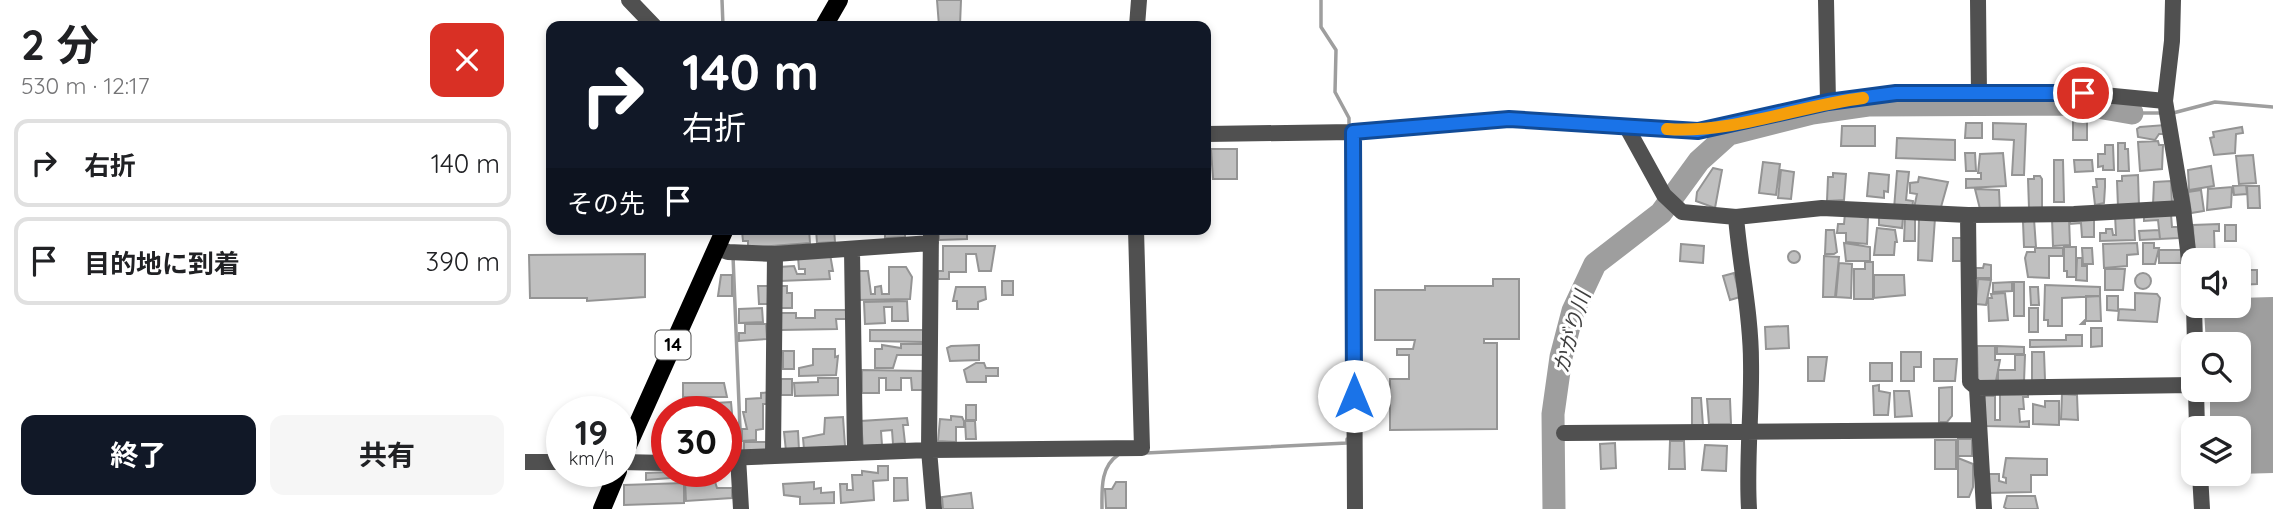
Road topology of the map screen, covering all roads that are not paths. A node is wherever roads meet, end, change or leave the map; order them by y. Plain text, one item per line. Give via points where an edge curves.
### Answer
1 (629, 0) edge
2 (839, 0) edge
3 (1139, 0) edge
4 (1826, 0) edge
5 (1978, 0) edge
6 (2173, 0) edge
7 (649, 21) edge
8 (827, 21) edge
9 (1137, 21) edge
10 (1979, 94) junction
11 (1828, 102) junction
12 (2165, 102) junction
13 (1626, 126) junction
14 (1353, 132) junction
15 (1211, 134) edge
16 (2183, 208) junction
17 (1968, 215) junction
18 (1736, 217) junction
19 (726, 235) edge
20 (1136, 235) edge
21 (931, 236) edge
22 (2188, 248) edge
23 (728, 250) junction
24 (852, 250) junction
25 (775, 254) junction
26 (2181, 385) edge
27 (1977, 388) junction
28 (637, 430) edge
29 (1979, 430) junction
30 (1564, 433) dead end
31 (1751, 434) junction
32 (929, 450) junction
33 (855, 452) junction
34 (773, 454) junction
35 (742, 457) edge
36 (525, 462) edge
37 (546, 462) edge
38 (2201, 486) edge
39 (611, 487) edge
40 (737, 487) edge
41 (602, 509) edge
42 (741, 509) edge
43 (934, 509) edge
44 (1355, 509) edge
45 (1749, 509) edge
46 (1984, 509) edge
47 (2202, 509) edge

1 - 7 street
2 - 8 main road
3 - 9 street
4 - 11 street
5 - 10 street
6 - 12 street
10 - 11 street via 1896,93
10 - 12 street via 2083,93
11 - 13 street via 1698,131
12 - 16 street
13 - 14 street via 1509,119
13 - 18 street via 1664,195 1679,209
14 - 15 street
14 - 44 street
16 - 17 street
16 - 22 street
17 - 18 street via 1822,208
17 - 27 street via 1970,382
18 - 31 street via 1749,324
19 - 23 main road, 14
20 - 32 street via 1142,447
21 - 24 street
21 - 32 street
23 - 25 street
23 - 28 main road, 14
24 - 25 street
24 - 33 street
25 - 34 street
26 - 27 street
27 - 29 street
29 - 31 street
29 - 46 street
30 - 31 street via 1741,430
31 - 45 street
32 - 33 street
32 - 43 street
33 - 34 street
34 - 35 street
36 - 37 street
38 - 47 street
39 - 41 main road
40 - 42 street

